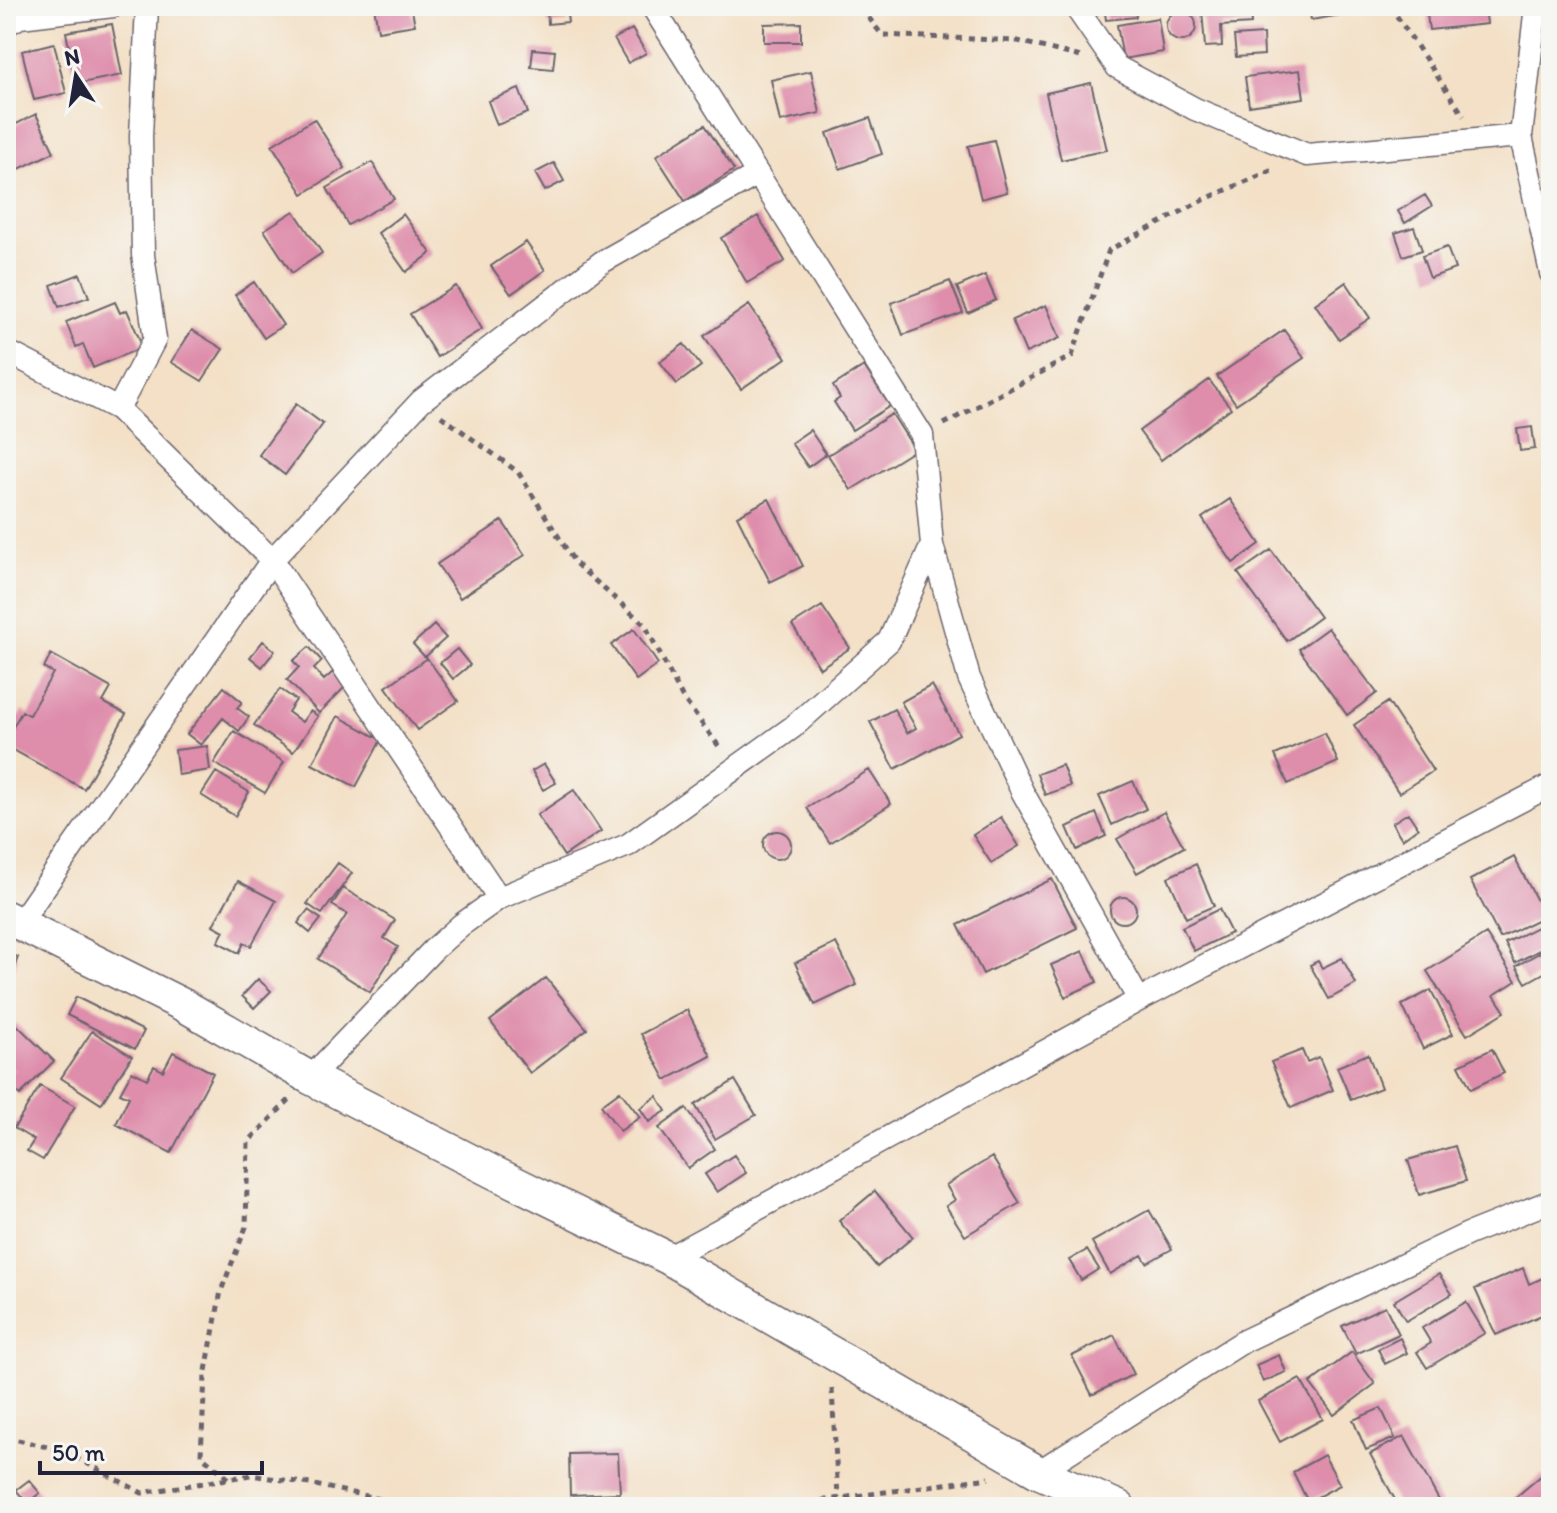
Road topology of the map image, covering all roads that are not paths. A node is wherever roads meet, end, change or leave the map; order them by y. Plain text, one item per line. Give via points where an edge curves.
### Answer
1 (113, 6) edge
2 (147, 6) edge
3 (652, 6) edge
4 (1075, 6) edge
5 (1536, 6) edge
6 (6, 25) edge
7 (1521, 136) junction
8 (756, 175) junction
9 (1551, 273) edge
10 (6, 351) edge
11 (118, 409) junction
12 (932, 545) junction
13 (272, 560) junction
14 (1551, 785) edge
15 (499, 898) junction
16 (12, 921) edge
17 (1139, 1000) junction
18 (310, 1078) junction
19 (1551, 1201) edge
20 (668, 1258) junction
21 (1038, 1472) junction
22 (1119, 1507) edge

1 - 6 street via 20,17
2 - 11 street via 143,255 155,339
3 - 8 street
4 - 7 street via 1117,67 1195,109 1307,155
5 - 7 street
7 - 9 street
8 - 12 street via 922,435
8 - 13 street via 602,262 421,401
10 - 11 street
11 - 13 street
12 - 15 street via 889,641 793,727 628,845
12 - 17 street via 969,678 1022,791
13 - 15 street
13 - 16 street
14 - 17 street
15 - 18 street via 433,950
16 - 18 main road via 185,1006
17 - 20 street
18 - 20 main road
19 - 21 street via 1468,1234 1244,1341
20 - 21 main road
21 - 22 main road

